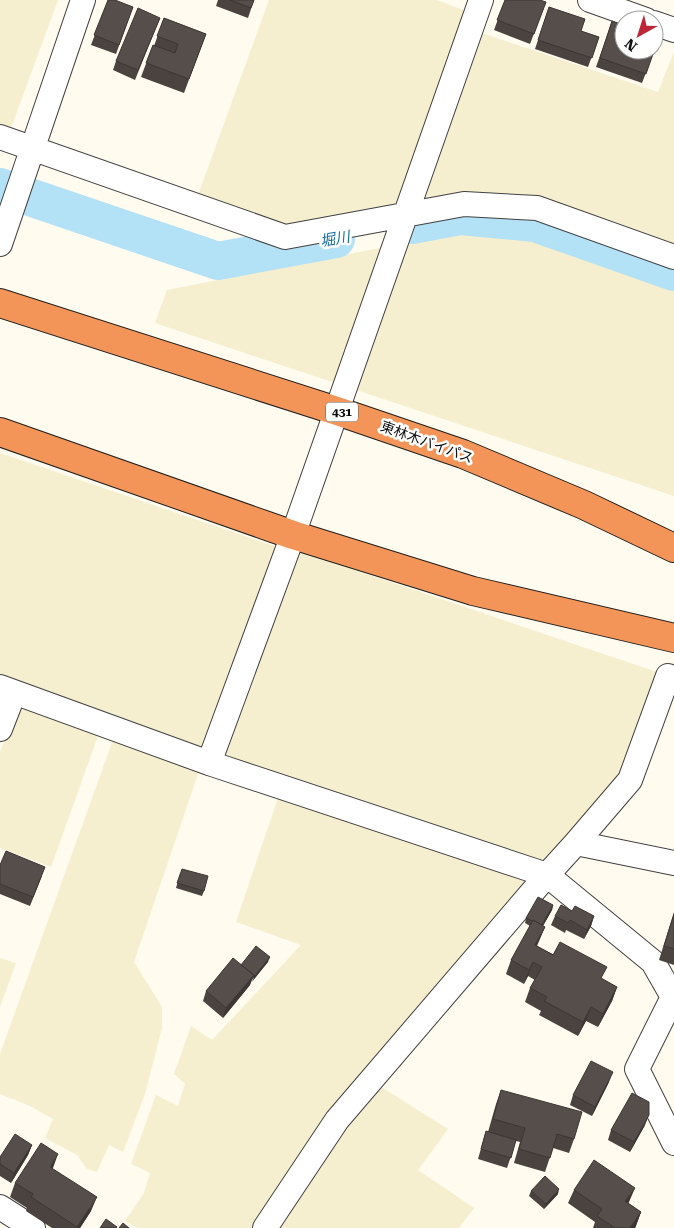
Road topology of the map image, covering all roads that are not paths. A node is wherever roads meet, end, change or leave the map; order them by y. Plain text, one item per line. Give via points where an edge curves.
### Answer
1 (83, 0) edge
2 (481, 0) edge
3 (590, 0) edge
4 (618, 10) edge
5 (0, 138) edge
6 (32, 148) junction
7 (406, 215) junction
8 (0, 244) edge
9 (674, 257) edge
10 (0, 303) edge
11 (337, 411) junction
12 (0, 432) edge
13 (293, 535) junction
14 (674, 548) edge
15 (674, 638) edge
16 (668, 676) dead end
17 (7, 690) edge
18 (0, 729) edge
19 (209, 763) junction
20 (576, 843) junction
21 (674, 863) edge
22 (547, 875) junction
23 (674, 1143) edge
24 (0, 1207) edge
25 (33, 1228) edge
26 (265, 1228) edge

1 - 6 street
2 - 7 street
3 - 4 street
5 - 6 street
6 - 7 street via 285,237
6 - 8 street
7 - 9 street via 464,204 537,208
7 - 11 street
10 - 11 highway, 東林木バイパス / 431
11 - 13 street
11 - 14 highway, 東林木バイパス / 431 via 463,454 584,504
12 - 13 highway
13 - 15 highway via 473,591
13 - 19 street
16 - 20 street via 630,780
17 - 18 street
17 - 19 street
19 - 22 street
20 - 21 street
20 - 22 street
22 - 23 street via 653,962 673,997 637,1069
22 - 26 street via 337,1120
24 - 25 street

